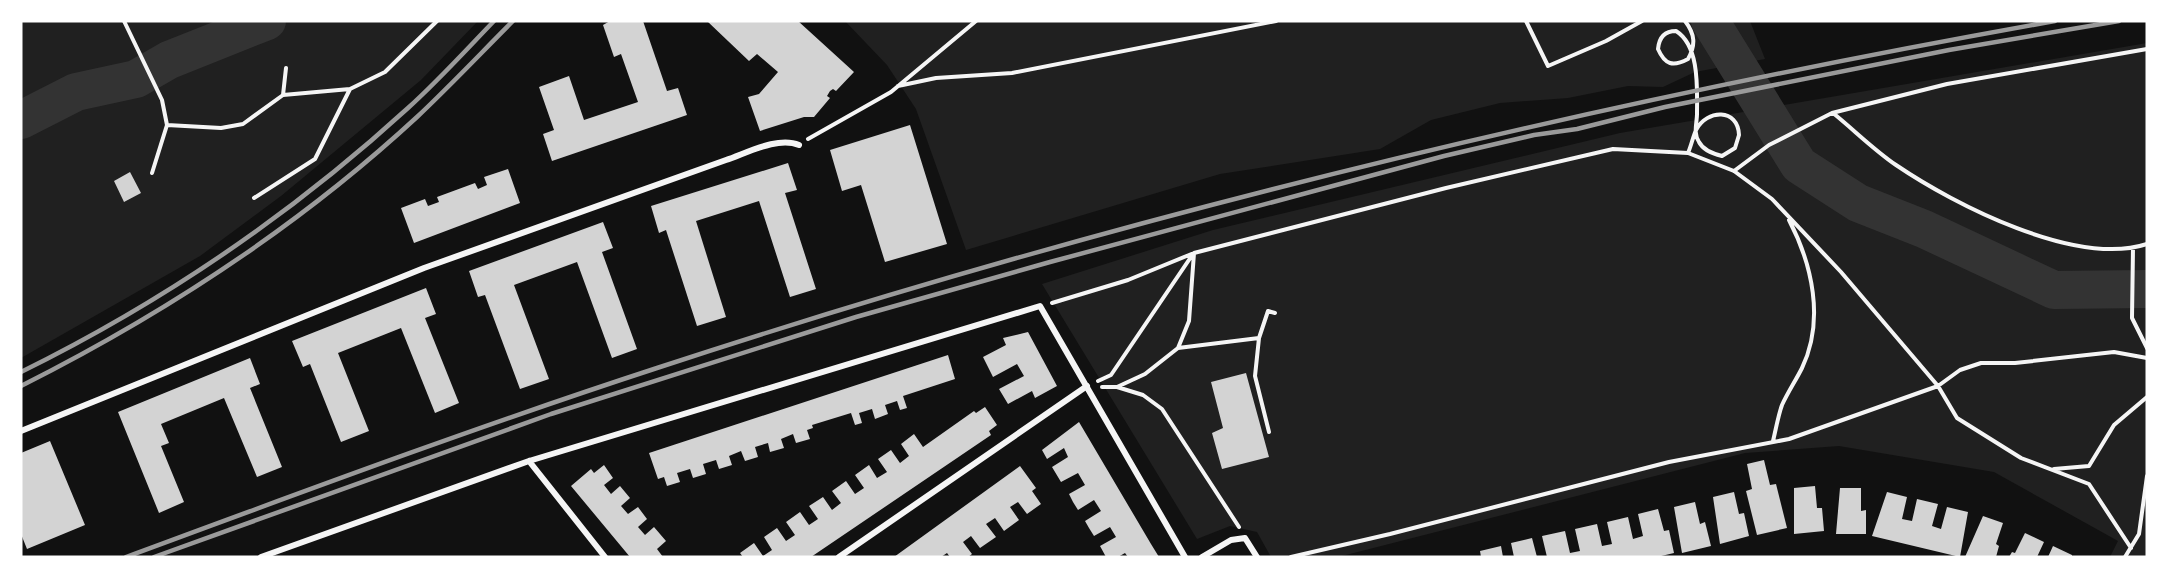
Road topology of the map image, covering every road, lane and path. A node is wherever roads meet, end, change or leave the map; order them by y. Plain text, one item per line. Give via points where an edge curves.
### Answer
1 (124, 21) edge
2 (437, 21) edge
3 (976, 21) edge
4 (1276, 21) edge
5 (1526, 21) edge
6 (1641, 21) edge
7 (1685, 21) edge
8 (2147, 49) edge
9 (286, 68) dead end
10 (898, 86) junction
11 (350, 89) junction
12 (284, 95) junction
13 (1832, 112) junction
14 (167, 125) junction
15 (799, 146) joint
16 (1688, 153) junction
17 (1734, 171) junction
18 (152, 173) dead end
19 (254, 198) dead end
20 (1785, 214) junction
21 (2147, 244) edge
22 (2133, 250) junction
23 (1194, 253) junction
24 (1040, 306) junction
25 (1275, 313) dead end
26 (1259, 338) junction
27 (1178, 348) junction
28 (2147, 348) edge
29 (2147, 358) edge
30 (1087, 386) junction
31 (1938, 386) junction
32 (1117, 387) junction
33 (2147, 397) edge
34 (21, 431) edge
35 (1269, 432) dead end
36 (1773, 441) junction
37 (530, 462) junction
38 (2053, 469) junction
39 (2147, 476) edge
40 (1245, 538) junction
41 (2131, 548) junction
42 (261, 557) edge
43 (605, 557) edge
44 (839, 557) edge
45 (1185, 557) edge
46 (1202, 557) edge
47 (1257, 557) edge
48 (1291, 557) edge
49 (2125, 557) edge

1 - 14 path via 162,100
2 - 11 path via 385,72
3 - 10 path
4 - 10 path via 1012,73 936,78
5 - 6 path via 1548,66
7 - 16 path via 1692,32 1694,47 1688,60 1672,65 1658,49 1667,32 1676,31 1684,36 1691,51 1695,72 1695,128 1699,142 1708,151 1722,156 1734,148 1739,135 1730,117 1713,114 1696,130
8 - 13 path via 1947,84
9 - 12 path
10 - 15 path
11 - 12 path
11 - 19 path via 315,159
12 - 14 path via 243,124 221,128
13 - 17 path via 1768,145
13 - 22 path via 1896,165 1979,214 2056,240 2100,250
14 - 18 path
15 - 34 street via 791,142 773,144 424,268
16 - 17 path
16 - 23 path via 1613,149
17 - 20 path via 1772,199
20 - 31 path
20 - 36 path via 1808,264 1813,322 1803,367 1781,407
21 - 22 path
22 - 28 path via 2132,318
23 - 24 path via 1128,280
23 - 27 path via 1189,321
23 - 30 path via 1110,375
24 - 30 street
24 - 37 street
25 - 26 path via 1268,311
26 - 27 path
26 - 35 path via 1254,376
27 - 32 path via 1145,374
29 - 31 path via 2114,352 1982,363 1960,370
30 - 32 path
30 - 44 street
30 - 45 street
31 - 36 path via 1789,439
31 - 38 path via 1957,418 2021,458
32 - 40 path via 1143,395 1162,409
33 - 38 path via 2114,425 2089,466
36 - 48 path via 1669,462
37 - 42 street
37 - 43 street
38 - 41 path via 2089,484
39 - 41 path via 2139,534
40 - 46 street via 1231,540
40 - 47 street
41 - 49 path

